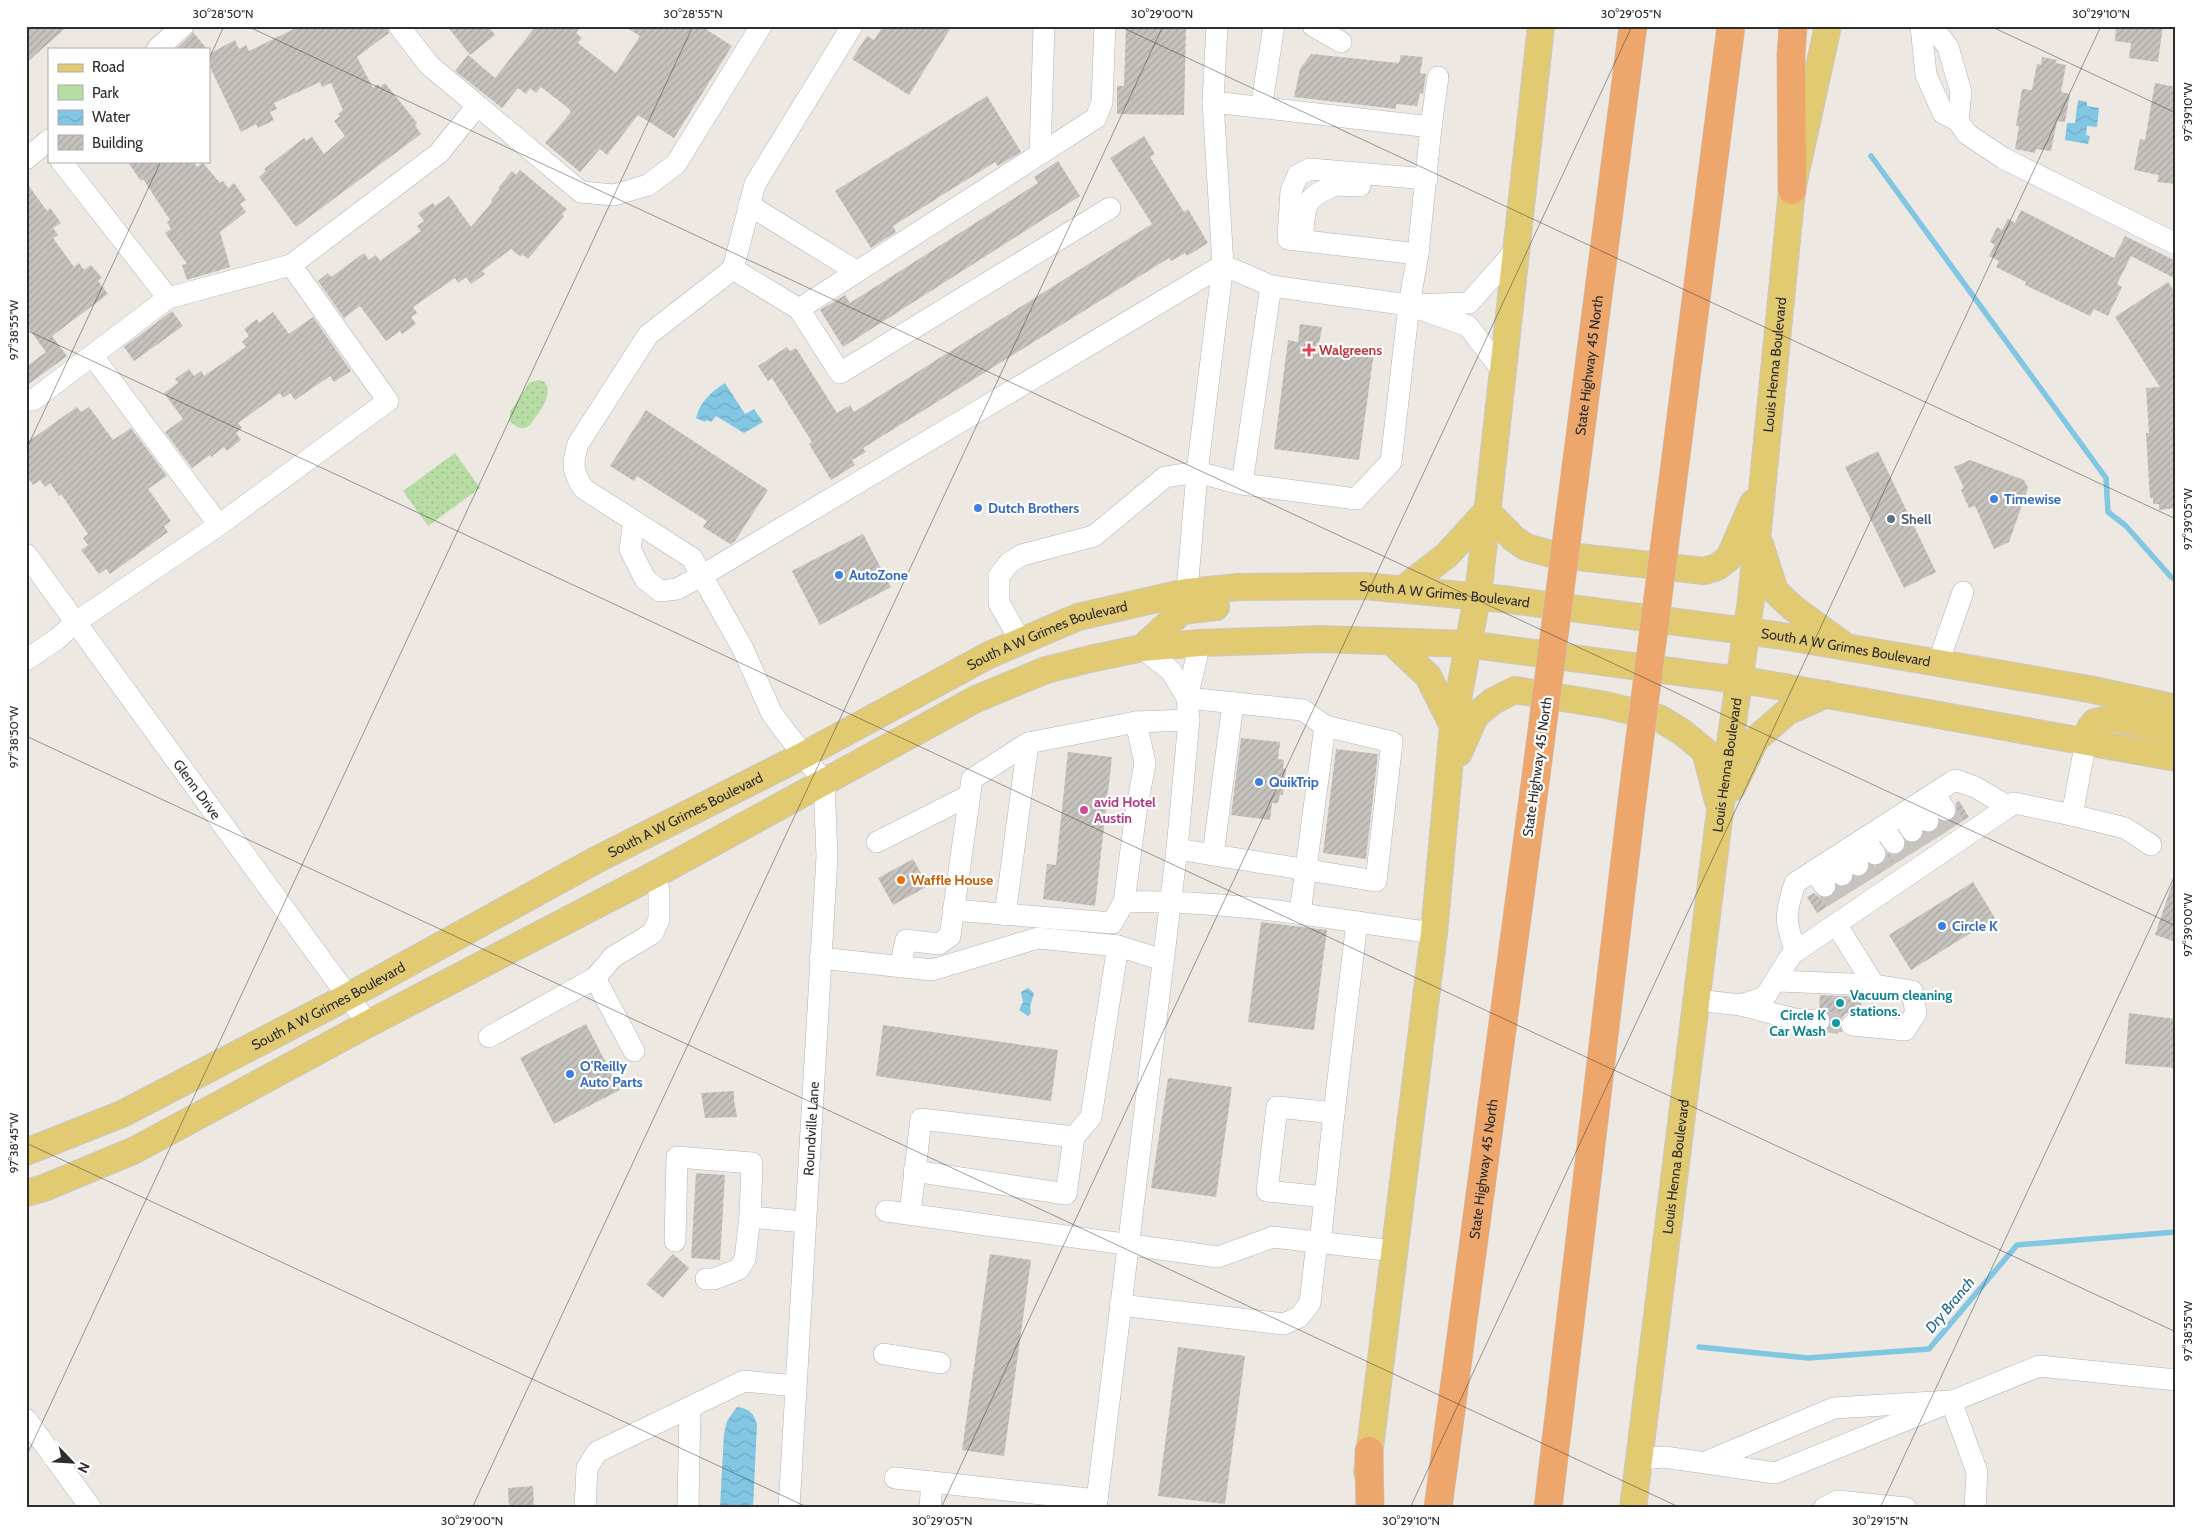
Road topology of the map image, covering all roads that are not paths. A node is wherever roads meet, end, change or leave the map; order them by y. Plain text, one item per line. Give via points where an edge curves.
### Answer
1 (184, 26) edge
2 (399, 26) edge
3 (761, 26) edge
4 (852, 26) edge
5 (1044, 26) edge
6 (1105, 26) edge
7 (1217, 26) edge
8 (1274, 26) edge
9 (1313, 26) edge
10 (1541, 26) edge
11 (1633, 26) edge
12 (1731, 26) edge
13 (1793, 26) edge
14 (1828, 26) edge
15 (1921, 26) edge
16 (1932, 26) edge
17 (1341, 42) dead end
18 (158, 48) edge
19 (1438, 77) dead end
20 (1213, 102) junction
21 (477, 106) junction
22 (1262, 108) junction
23 (1958, 121) junction
24 (1431, 127) junction
25 (48, 143) edge
26 (1040, 154) junction
27 (26, 159) edge
28 (62, 162) edge
29 (1418, 179) junction
30 (1792, 190) junction
31 (750, 205) junction
32 (1110, 208) dead end
33 (2176, 244) edge
34 (1515, 251) junction
35 (1418, 254) junction
36 (291, 265) junction
37 (1223, 265) junction
38 (733, 269) junction
39 (856, 271) junction
40 (1271, 286) junction
41 (168, 298) junction
42 (1410, 305) junction
43 (799, 309) junction
44 (92, 355) junction
45 (1502, 370) junction
46 (26, 400) edge
47 (1197, 472) junction
48 (1242, 484) junction
49 (1761, 485) junction
50 (1488, 511) junction
51 (634, 521) junction
52 (219, 525) junction
53 (1758, 536) junction
54 (26, 554) edge
55 (703, 576) junction
56 (1284, 586) junction
57 (1403, 589) junction
58 (1187, 592) junction
59 (1963, 592) dead end
60 (1477, 596) junction
61 (76, 622) junction
62 (1745, 630) junction
63 (1020, 640) junction
64 (1392, 642) junction
65 (1200, 643) junction
66 (1467, 644) junction
67 (1846, 647) junction
68 (1142, 648) junction
69 (26, 660) edge
70 (1938, 662) junction
71 (1739, 680) junction
72 (1827, 694) junction
73 (1187, 698) junction
74 (1233, 703) junction
75 (2176, 708) edge
76 (1189, 720) junction
77 (1136, 722) junction
78 (1325, 726) junction
79 (1453, 726) junction
80 (2176, 732) edge
81 (2086, 741) junction
82 (1028, 743) junction
83 (804, 755) junction
84 (2176, 758) edge
85 (1449, 777) junction
86 (824, 782) junction
87 (970, 795) junction
88 (2009, 807) junction
89 (1720, 811) junction
90 (2072, 815) junction
91 (1924, 833) junction
92 (877, 842) dead end
93 (2151, 845) dead end
94 (1177, 850) junction
95 (1213, 855) junction
96 (1305, 870) junction
97 (656, 874) junction
98 (1854, 881) junction
99 (1170, 901) junction
100 (1124, 902) junction
101 (954, 910) junction
102 (1300, 913) junction
103 (1005, 915) junction
104 (1357, 922) junction
105 (1434, 933) junction
106 (1118, 946) junction
107 (1796, 951) junction
108 (820, 958) junction
109 (1164, 960) junction
110 (900, 966) junction
111 (595, 978) junction
112 (1776, 981) junction
113 (1874, 985) junction
114 (347, 997) junction
115 (1696, 1000) junction
116 (1741, 1004) junction
117 (1819, 1021) tunnel mouth
118 (368, 1024) junction
119 (1852, 1025) tunnel mouth
120 (489, 1036) dead end
121 (634, 1050) dead end
122 (1334, 1113) junction
123 (1074, 1137) junction
124 (26, 1152) edge
125 (914, 1171) junction
126 (26, 1193) edge
127 (1325, 1197) junction
128 (886, 1211) dead end
129 (910, 1214) junction
130 (750, 1216) junction
131 (805, 1222) junction
132 (675, 1241) dead end
133 (1318, 1242) junction
134 (1128, 1245) junction
135 (1394, 1251) junction
136 (706, 1279) dead end
137 (1120, 1305) junction
138 (884, 1354) dead end
139 (940, 1363) dead end
140 (2176, 1380) edge
141 (795, 1386) junction
142 (1951, 1402) junction
143 (690, 1407) junction
144 (26, 1419) edge
145 (1369, 1451) junction
146 (1639, 1459) junction
147 (1706, 1463) junction
148 (896, 1478) dead end
149 (932, 1482) junction
150 (1096, 1504) edge
151 (91, 1508) edge
152 (585, 1508) edge
153 (688, 1508) edge
154 (789, 1508) edge
155 (930, 1508) edge
156 (1362, 1508) edge
157 (1370, 1508) edge
158 (1438, 1508) edge
159 (1548, 1508) edge
160 (1633, 1508) edge
161 (1824, 1508) edge
162 (1906, 1508) edge
163 (1975, 1508) edge

1 - 18 street
2 - 21 street via 429,66
3 - 21 street via 676,164 648,185 614,195 581,192
4 - 31 street via 755,184
5 - 26 street
6 - 26 street via 1102,102 1096,118
7 - 20 street
8 - 22 street
9 - 17 street
10 - 34 main road
11 - 158 highway, State Highway 45 North, bridge
12 - 159 highway, bridge via 1633,792
13 - 30 highway
14 - 30 main road, Louis Henna Boulevard
15 - 23 street via 1926,74 1943,113
16 - 23 street via 1948,47 1961,92
19 - 24 street
20 - 22 street
20 - 37 street
21 - 36 street via 440,153
22 - 24 street
23 - 33 street via 1967,134 2003,158
24 - 29 street
25 - 27 street
26 - 39 street
28 - 41 street
29 - 35 street
29 - 35 street via 1310,169 1298,175 1291,191 1288,239
30 - 49 main road, Louis Henna Boulevard
31 - 38 street
31 - 39 street
32 - 43 street via 840,373
34 - 42 street via 1469,303
34 - 45 main road
35 - 42 street
36 - 41 street
36 - 52 street via 388,401
37 - 40 street
37 - 47 street
37 - 55 street
38 - 43 street
38 - 51 street via 648,335 578,444 573,460 576,478 584,489
39 - 43 street
40 - 42 street
40 - 48 street
41 - 44 street
42 - 45 street via 1468,326
42 - 48 street via 1391,462 1356,499
44 - 46 street via 32,400
44 - 52 street
45 - 50 main road
47 - 48 street
47 - 58 street
47 - 63 street via 1165,478 1094,536 1022,555 1009,563 1000,576 999,603
49 - 50 main road via 1729,558 1718,567 1704,571 1551,554 1526,548
49 - 53 main road, Louis Henna Boulevard
50 - 57 main road via 1447,555
50 - 60 main road
51 - 55 street via 692,558
51 - 55 street via 630,549 645,579 660,592 677,589
52 - 61 street
53 - 62 main road, Louis Henna Boulevard
53 - 67 main road via 1775,591
54 - 61 street, Glenn Drive
55 - 83 street via 744,649 772,714
56 - 57 main road, South A W Grimes Boulevard
56 - 58 main road, South A W Grimes Boulevard
56 - 68 main road via 1259,603 1182,611
57 - 60 main road, South A W Grimes Boulevard
58 - 63 main road, South A W Grimes Boulevard via 1078,617
59 - 70 street
60 - 62 main road, South A W Grimes Boulevard
60 - 66 main road
61 - 69 street
61 - 114 street, Glenn Drive
62 - 67 main road, South A W Grimes Boulevard
62 - 71 main road, Louis Henna Boulevard
63 - 83 main road, South A W Grimes Boulevard
64 - 65 main road via 1321,639
64 - 66 main road
64 - 79 main road via 1428,676
65 - 68 main road
65 - 73 street
66 - 71 main road
66 - 79 main road
67 - 70 main road, South A W Grimes Boulevard
68 - 73 street via 1170,671
68 - 86 main road via 1046,670 976,699
70 - 75 main road, South A W Grimes Boulevard
71 - 72 main road
71 - 89 main road, Louis Henna Boulevard
72 - 81 main road
72 - 89 main road via 1787,712 1756,739
73 - 74 street
73 - 76 street
74 - 78 street via 1303,710
74 - 95 street
76 - 77 street
76 - 94 street
77 - 82 street
77 - 100 street via 1144,763
78 - 96 street
78 - 96 street via 1392,742 1376,881
79 - 85 main road
80 - 81 main road via 2114,718 2095,722
81 - 84 main road
81 - 90 street
82 - 87 street via 972,779
82 - 103 street
83 - 86 street
83 - 114 main road, South A W Grimes Boulevard via 596,860
85 - 89 main road via 1475,716 1493,701 1516,690 1606,705 1659,718 1704,751
85 - 105 main road
86 - 97 main road
86 - 108 street, Roundville Lane via 827,856
87 - 92 street
87 - 101 street
88 - 90 street via 2014,802
88 - 91 street
88 - 91 street via 1975,787 1955,780
89 - 115 main road, Louis Henna Boulevard
90 - 93 street via 2125,828
91 - 98 street
91 - 98 street
94 - 95 street
94 - 99 street
95 - 96 street
96 - 102 street
97 - 111 street via 660,891 659,919 653,933 613,957
97 - 118 main road
98 - 107 street
98 - 107 street via 1796,883 1786,910 1788,930
98 - 113 street
99 - 100 street
99 - 102 street
99 - 109 street
100 - 103 street via 1112,923
101 - 103 street
101 - 110 street via 950,936 939,944 906,940
102 - 104 street
104 - 105 street
104 - 122 street
105 - 135 main road
106 - 109 street
106 - 110 street via 1038,938 932,970
106 - 123 street via 1091,1117
107 - 112 street
108 - 110 street
108 - 131 street, Roundville Lane
109 - 134 street
111 - 120 street
111 - 121 street
112 - 113 street
112 - 116 street via 1765,997
113 - 119 street via 1912,991 1916,1014 1905,1030
114 - 118 street, Glenn Drive
114 - 124 main road, South A W Grimes Boulevard via 122,1114
115 - 116 street
115 - 146 main road, Louis Henna Boulevard
116 - 117 street via 1794,1019
118 - 126 main road via 135,1150
122 - 127 street
122 - 127 street via 1277,1107 1267,1191
123 - 125 street via 921,1119
123 - 125 street via 1066,1194
125 - 129 street
127 - 133 street
128 - 129 street
129 - 134 street
130 - 131 street
130 - 132 street via 752,1163 677,1157
130 - 136 street via 745,1259 739,1269
131 - 141 street, Roundville Lane
133 - 134 street via 1273,1237 1218,1258
133 - 135 street
133 - 137 street via 1310,1304 1299,1317 1284,1324
134 - 137 street
135 - 145 main road
137 - 150 street
138 - 139 street
140 - 142 street via 2038,1366
141 - 143 street via 744,1381
141 - 154 street, Roundville Lane
142 - 147 street via 1834,1408
142 - 147 street via 1775,1473
142 - 163 street via 1977,1472
143 - 152 street via 597,1452 586,1468
143 - 153 street
144 - 151 street
145 - 156 main road
145 - 157 highway
146 - 147 street via 1664,1457
146 - 160 main road, Louis Henna Boulevard
148 - 149 street
149 - 150 street
149 - 155 street
161 - 162 street via 1838,1501

